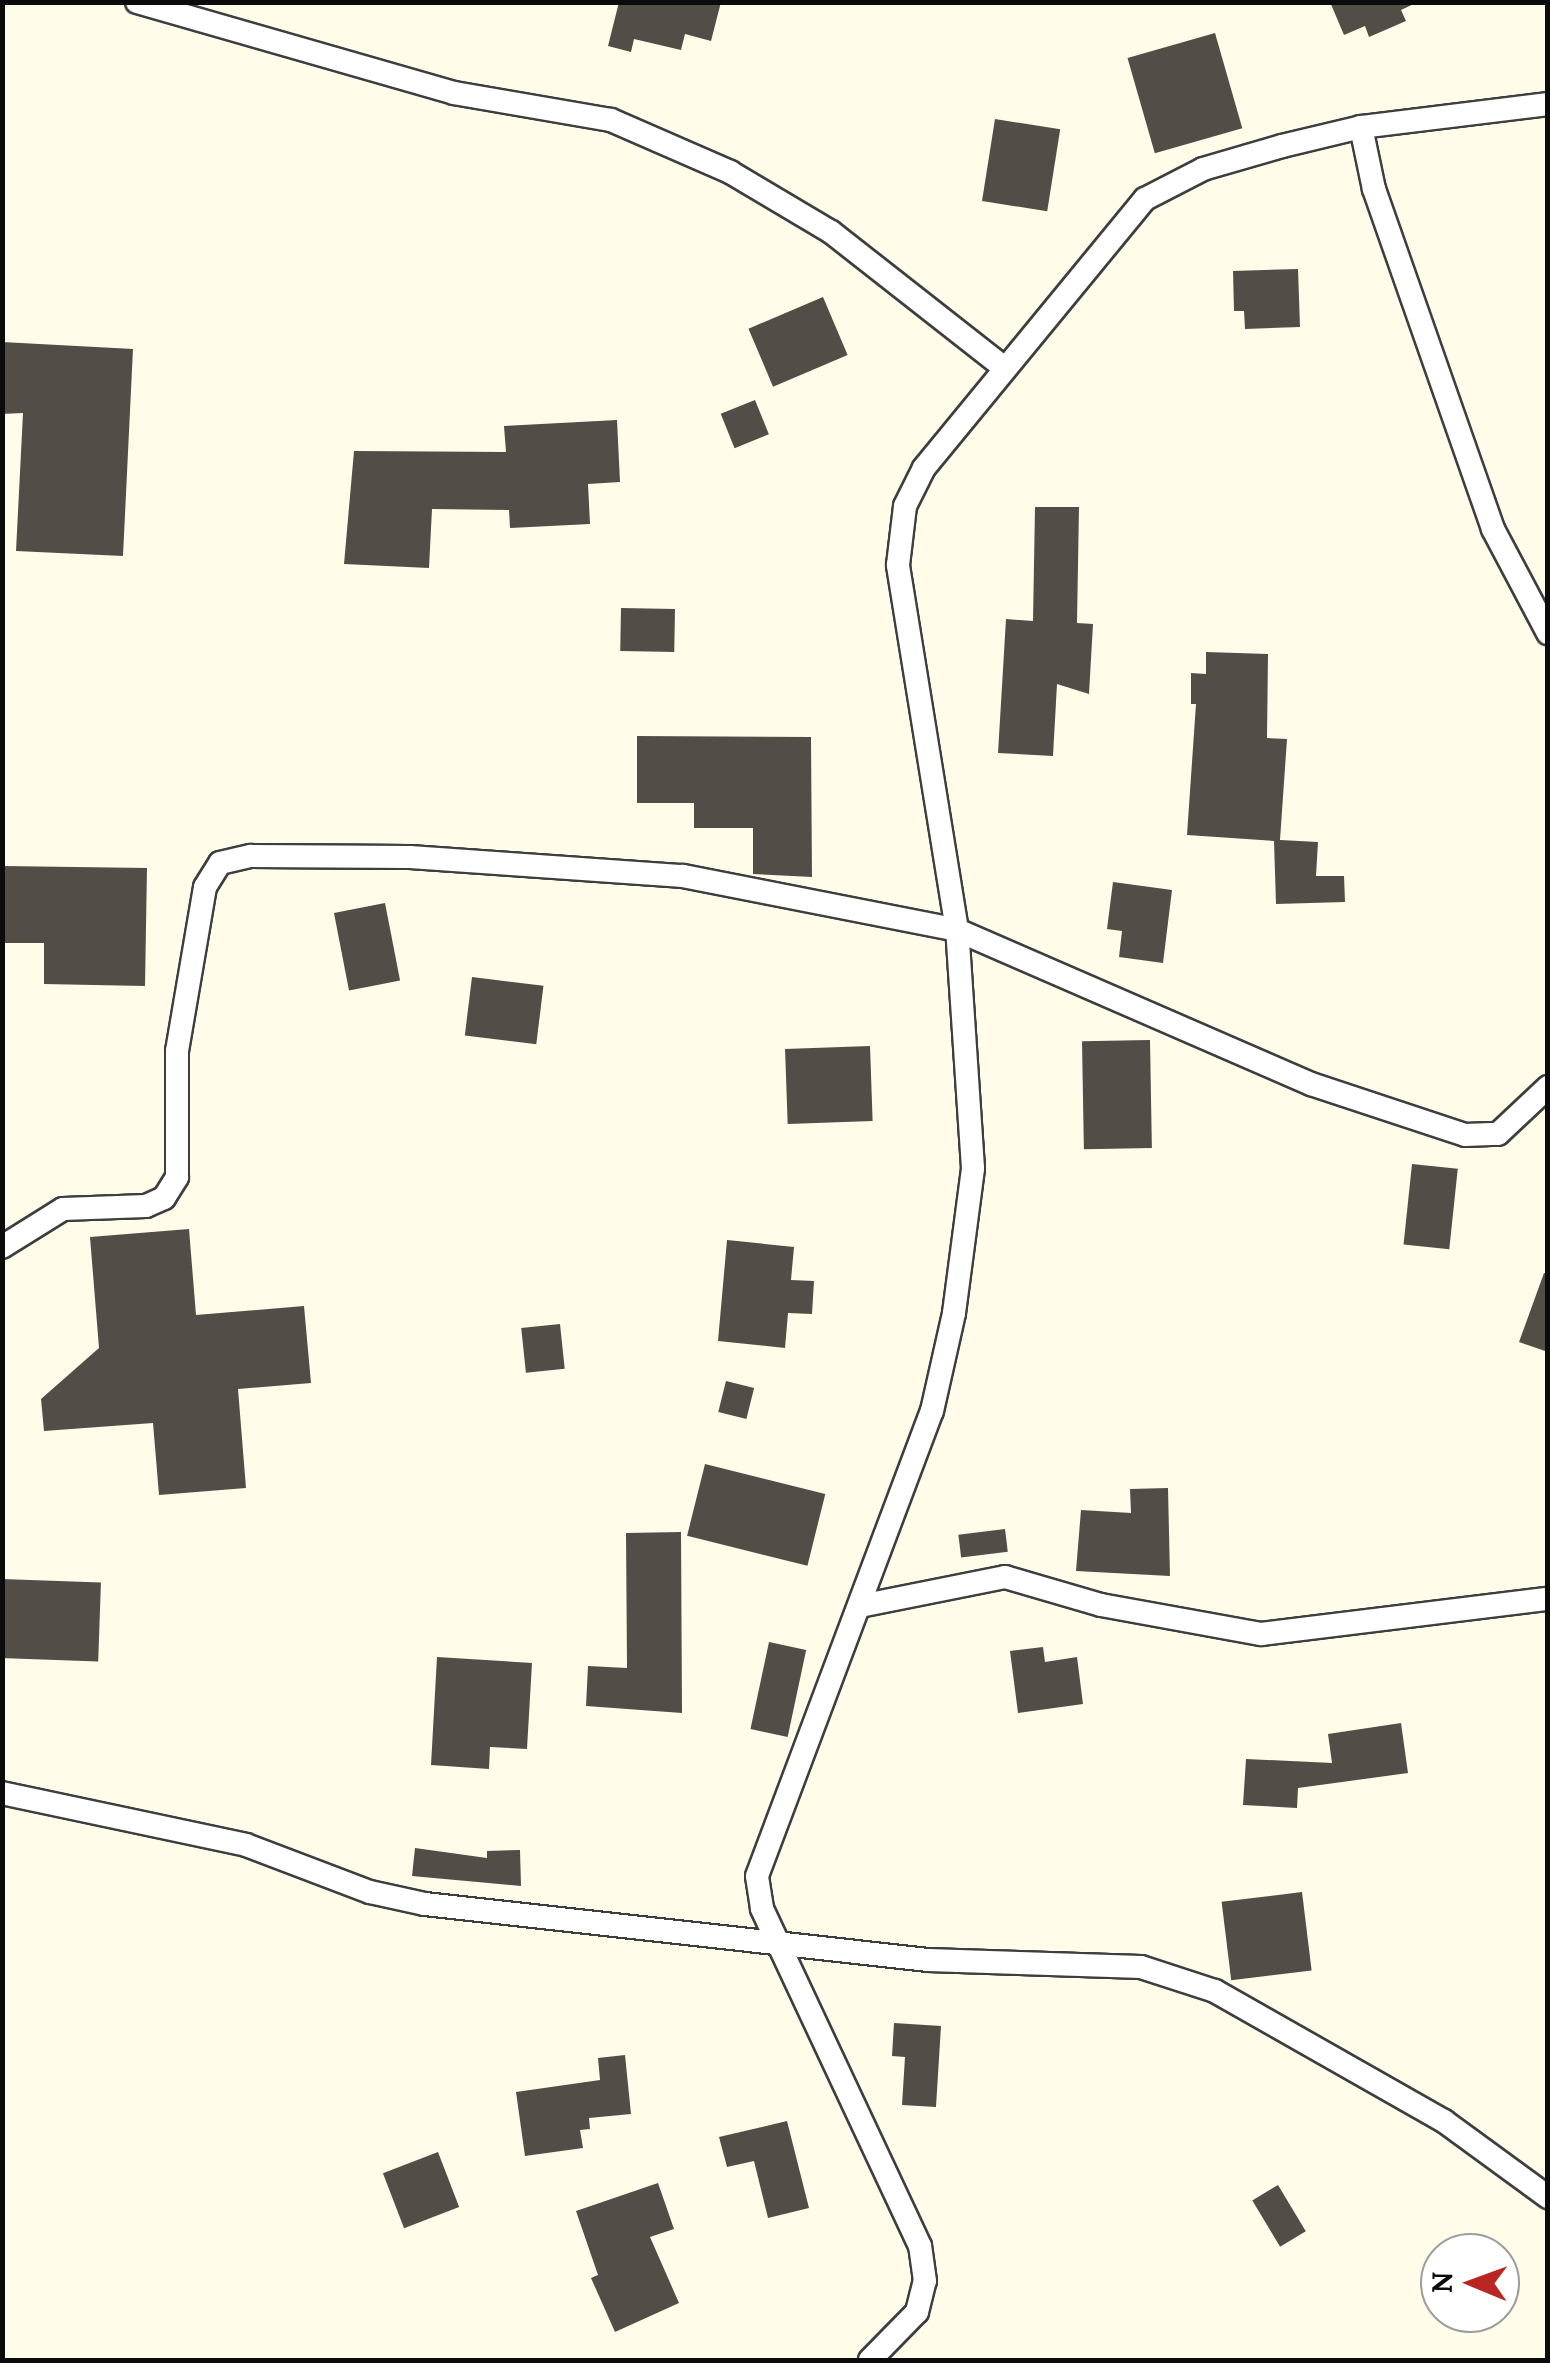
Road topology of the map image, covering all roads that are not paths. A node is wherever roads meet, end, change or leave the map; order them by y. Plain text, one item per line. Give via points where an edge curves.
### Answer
1 (137, 2) edge
2 (1548, 104) edge
3 (1361, 127) junction
4 (1004, 368) junction
5 (1548, 633) edge
6 (957, 930) junction
7 (1548, 1087) edge
8 (2, 1248) edge
9 (1548, 1598) edge
10 (860, 1606) junction
11 (2, 1793) edge
12 (778, 1942) junction
13 (1548, 2197) edge
14 (870, 2360) edge

1 - 4 street via 454,92 611,120 730,172 832,232
2 - 3 street
3 - 4 street via 1203,170 1145,199
3 - 5 street via 1374,189 1493,529
4 - 6 street via 924,468 897,539
6 - 7 street via 1310,1084 1465,1135 1498,1134
6 - 8 street via 683,876 410,857 251,856 220,864 204,887 184,1003 177,1177 164,1198 146,1206 64,1209
6 - 10 street via 973,1168 954,1313 932,1411
9 - 10 street via 1262,1634 1101,1605 1004,1577
10 - 12 street via 757,1876
11 - 12 street via 246,1845 370,1892 425,1904
12 - 13 street via 928,1960 1141,1967 1215,1991 1444,2121
12 - 14 street via 920,2246 924,2281 917,2312

